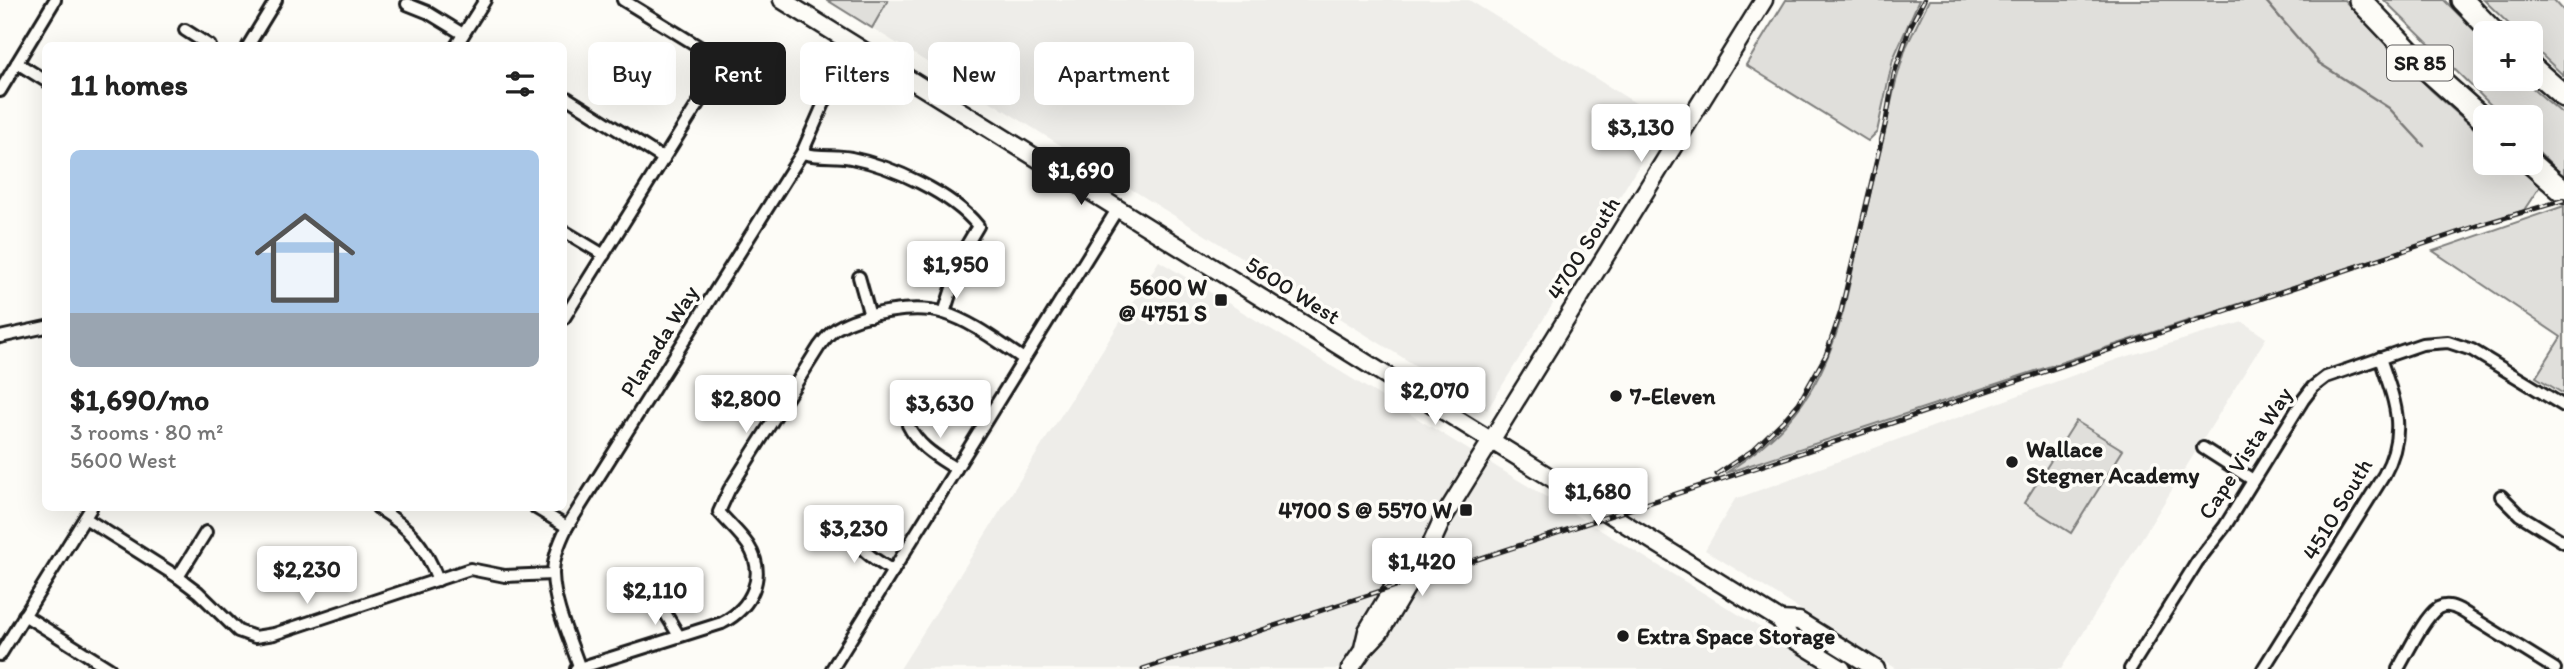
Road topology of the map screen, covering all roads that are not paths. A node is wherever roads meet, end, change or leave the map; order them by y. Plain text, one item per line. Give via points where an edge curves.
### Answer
1 (55, 0) edge
2 (276, 0) edge
3 (485, 0) edge
4 (623, 0) edge
5 (782, 0) edge
6 (1764, 0) edge
7 (2360, 0) edge
8 (2462, 0) edge
9 (407, 4) dead end
10 (2482, 21) edge
11 (185, 30) dead end
12 (463, 34) junction
13 (204, 42) edge
14 (250, 42) edge
15 (458, 42) edge
16 (850, 42) edge
17 (17, 63) junction
18 (2543, 77) edge
19 (42, 79) edge
20 (914, 81) edge
21 (0, 91) edge
22 (2564, 96) edge
23 (567, 98) edge
24 (823, 105) edge
25 (2473, 110) edge
26 (802, 153) junction
27 (664, 159) junction
28 (2543, 173) edge
29 (2564, 192) edge
30 (1118, 208) junction
31 (567, 233) edge
32 (604, 255) junction
33 (859, 277) dead end
34 (567, 313) edge
35 (944, 313) junction
36 (870, 316) junction
37 (42, 328) edge
38 (0, 337) edge
39 (2380, 358) junction
40 (1024, 359) junction
41 (2564, 406) edge
42 (908, 425) dead end
43 (1491, 439) junction
44 (2203, 448) dead end
45 (956, 469) junction
46 (2253, 480) junction
47 (2501, 496) dead end
48 (383, 511) edge
49 (541, 511) edge
50 (88, 513) edge
51 (567, 527) junction
52 (851, 530) dead end
53 (206, 532) dead end
54 (2564, 542) edge
55 (893, 571) junction
56 (553, 574) junction
57 (178, 577) junction
58 (438, 580) junction
59 (658, 601) dead end
60 (24, 615) junction
61 (1780, 620) junction
62 (680, 636) junction
63 (0, 654) edge
64 (110, 669) edge
65 (579, 669) edge
66 (832, 669) edge
67 (1350, 669) edge
68 (1842, 669) edge
69 (1876, 669) edge
70 (2130, 669) edge
71 (2263, 669) edge
72 (2398, 669) edge
73 (2555, 669) edge

1 - 17 street
2 - 14 street
3 - 12 street
4 - 27 street via 724,62
5 - 16 main road, 5600 West
6 - 43 main road, 4700 South
7 - 25 highway, SR 85
8 - 10 highway
9 - 12 street
11 - 13 street
12 - 15 street
17 - 19 street
17 - 21 street
18 - 22 highway
20 - 30 main road, 5600 West
23 - 27 street
24 - 26 street, Planada Way
26 - 35 street via 886,167 967,213 978,226 965,248
26 - 51 street, Planada Way
27 - 32 street
28 - 29 highway
30 - 40 street
30 - 43 main road, 5600 West
31 - 32 street
32 - 34 street
33 - 36 street
35 - 36 street via 910,310
35 - 40 street
36 - 62 street via 839,327 825,339 719,512 755,558 755,587 749,602 722,623
37 - 38 street
39 - 41 street, Cape Vista Way via 2431,342 2456,343
39 - 46 street, Cape Vista Way via 2333,374 2313,387
39 - 71 street, 4510 South via 2397,412 2393,456
40 - 45 street
42 - 45 street via 926,450
43 - 61 main road, 5600 West
43 - 67 main road, 4700 South via 1442,520 1419,545 1367,631 1363,650
44 - 46 street
45 - 55 street
46 - 70 street, Cape Vista Way
47 - 54 street via 2520,515
48 - 58 street via 410,529
49 - 51 street
50 - 57 street
50 - 60 street
51 - 56 street, Planada Way
52 - 55 street via 863,552
53 - 57 street
55 - 66 street
56 - 58 street via 505,576 470,569
56 - 65 street, Planada Way
57 - 58 street via 238,631 255,637
59 - 62 street
60 - 63 street
60 - 64 street
61 - 68 main road, 5600 West via 1790,637
61 - 69 main road, 5600 West via 1799,621
62 - 65 street
72 - 73 street via 2430,616 2444,606 2456,608

